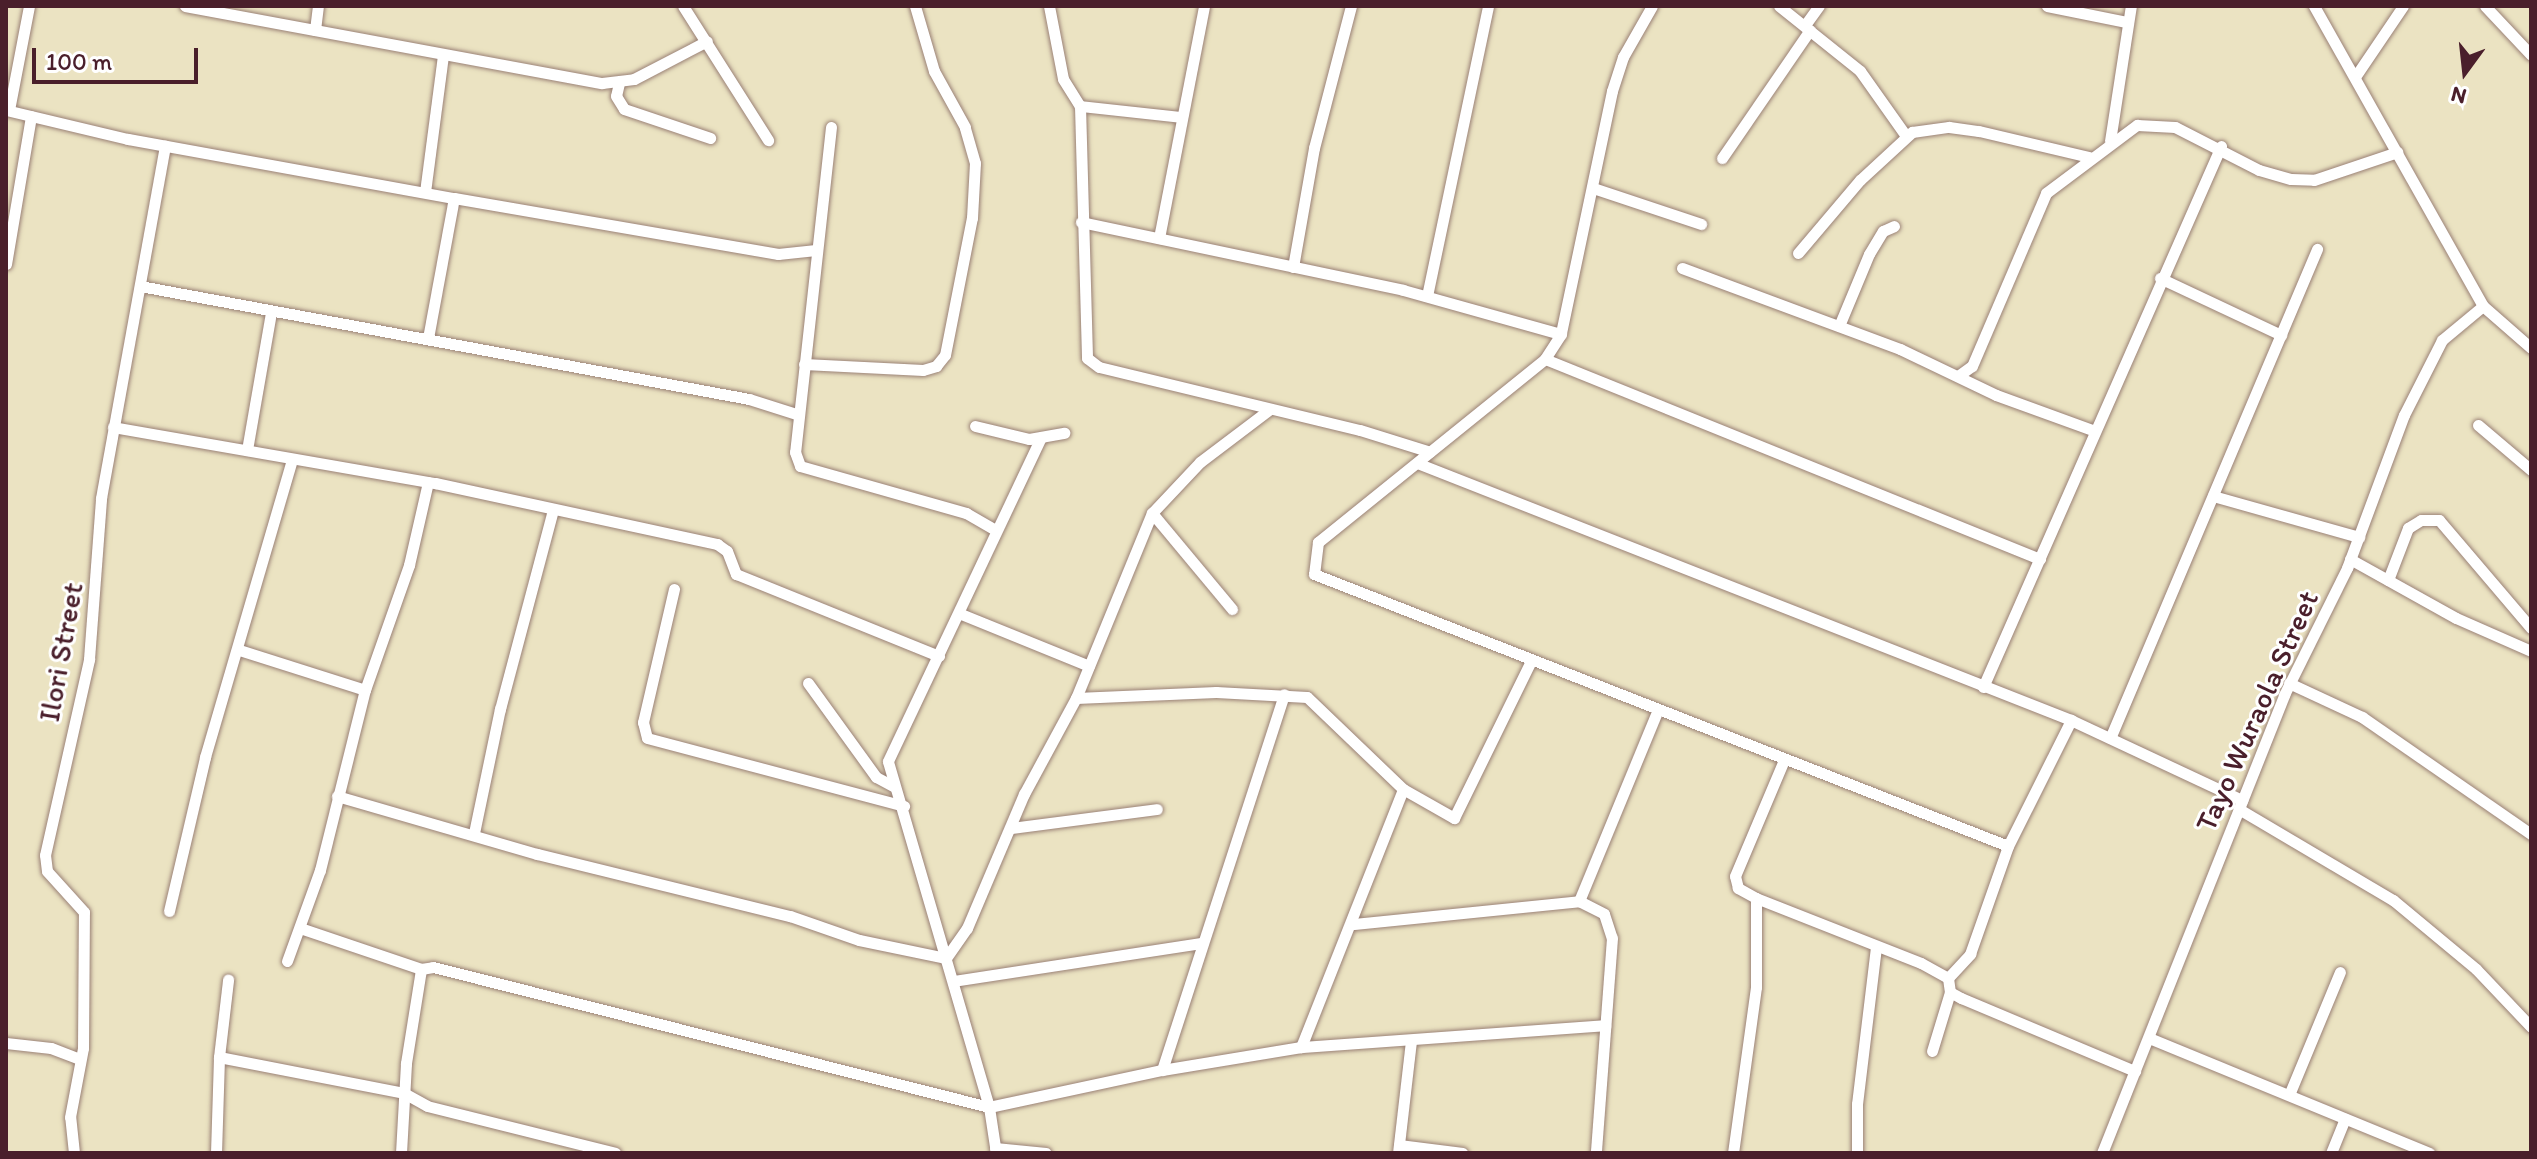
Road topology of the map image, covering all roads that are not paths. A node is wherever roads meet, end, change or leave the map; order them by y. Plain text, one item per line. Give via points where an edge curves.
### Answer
1 (29, 6) edge
2 (185, 6) edge
3 (318, 6) edge
4 (683, 6) edge
5 (915, 6) edge
6 (1049, 6) edge
7 (1204, 6) edge
8 (1351, 6) edge
9 (1488, 6) edge
10 (1652, 6) edge
11 (1779, 6) edge
12 (1819, 6) edge
13 (2047, 6) edge
14 (2131, 6) edge
15 (2314, 6) edge
16 (2403, 6) edge
17 (2485, 6) edge
18 (2126, 22) junction
19 (1808, 28) junction
20 (315, 30) junction
21 (707, 41) junction
22 (443, 55) junction
23 (2531, 55) edge
24 (2355, 77) junction
25 (619, 83) junction
26 (1080, 106) junction
27 (8, 110) edge
28 (31, 116) junction
29 (1181, 117) junction
30 (831, 127) dead end
31 (1906, 136) junction
32 (710, 138) dead end
33 (768, 140) dead end
34 (2110, 141) junction
35 (165, 146) junction
36 (2221, 146) junction
37 (2397, 152) junction
38 (2089, 157) junction
39 (1722, 158) dead end
40 (1593, 188) junction
41 (425, 192) junction
42 (454, 198) junction
43 (1081, 222) junction
44 (1701, 224) dead end
45 (1894, 226) dead end
46 (1159, 238) junction
47 (2317, 249) dead end
48 (7, 250) edge
49 (816, 250) junction
50 (1798, 253) dead end
51 (6, 264) edge
52 (1293, 267) junction
53 (1682, 268) dead end
54 (2160, 278) junction
55 (140, 286) junction
56 (1427, 296) junction
57 (2483, 306) junction
58 (271, 313) junction
59 (1839, 326) junction
60 (1561, 334) junction
61 (2281, 335) junction
62 (428, 338) junction
63 (2531, 348) edge
64 (1545, 359) junction
65 (804, 364) junction
66 (1972, 366) junction
67 (1958, 376) junction
68 (1975, 385) junction
69 (1270, 409) junction
70 (799, 415) junction
71 (2478, 425) dead end
72 (975, 426) dead end
73 (113, 427) junction
74 (2095, 431) junction
75 (1064, 433) dead end
76 (1040, 439) junction
77 (247, 450) junction
78 (1430, 452) junction
79 (292, 459) junction
80 (1417, 463) junction
81 (2531, 470) edge
82 (428, 482) junction
83 (2213, 496) junction
84 (553, 510) junction
85 (1152, 513) junction
86 (994, 529) junction
87 (2359, 537) junction
88 (2040, 559) junction
89 (2350, 559) junction
90 (2388, 580) junction
91 (674, 589) dead end
92 (1232, 609) dead end
93 (961, 614) junction
94 (2531, 628) edge
95 (239, 650) junction
96 (2531, 651) edge
97 (939, 656) junction
98 (1531, 661) junction
99 (1089, 666) junction
100 (808, 683) dead end
101 (2289, 683) junction
102 (1983, 687) junction
103 (365, 690) junction
104 (1284, 694) junction
105 (1076, 698) junction
106 (1657, 712) junction
107 (2071, 720) junction
108 (2111, 736) junction
109 (1784, 760) junction
110 (893, 786) junction
111 (1403, 789) junction
112 (337, 796) junction
113 (2241, 804) junction
114 (904, 806) junction
115 (1157, 809) dead end
116 (1011, 828) junction
117 (2529, 830) edge
118 (474, 833) junction
119 (2008, 846) junction
120 (1756, 898) junction
121 (1579, 901) junction
122 (169, 911) dead end
123 (1354, 924) junction
124 (300, 928) junction
125 (1202, 943) junction
126 (1876, 946) junction
127 (946, 958) junction
128 (287, 961) dead end
129 (421, 969) junction
130 (2340, 972) dead end
131 (1948, 978) junction
132 (228, 980) dead end
133 (953, 981) junction
134 (1950, 992) junction
135 (1605, 1025) junction
136 (2531, 1027) edge
137 (2149, 1038) junction
138 (1411, 1041) junction
139 (6, 1043) edge
140 (1301, 1047) junction
141 (1932, 1051) dead end
142 (219, 1057) junction
143 (80, 1059) junction
144 (1162, 1070) junction
145 (2135, 1071) junction
146 (404, 1093) junction
147 (2289, 1095) junction
148 (989, 1107) junction
149 (2345, 1119) junction
150 (1399, 1149) edge
151 (995, 1150) edge
152 (74, 1153) edge
153 (216, 1153) edge
154 (401, 1153) edge
155 (615, 1153) edge
156 (1046, 1153) edge
157 (1462, 1153) edge
158 (1596, 1153) edge
159 (1733, 1153) edge
160 (1857, 1153) edge
161 (2102, 1153) edge
162 (2331, 1153) edge
163 (2429, 1153) edge

1 - 27 street
2 - 20 street
3 - 20 street
4 - 21 street
5 - 65 street via 934,71 965,127 975,163 972,218 945,355 923,370
6 - 26 street via 1063,79
7 - 29 street
8 - 52 street via 1314,148
9 - 56 street
10 - 40 street via 1623,57
11 - 19 street
12 - 19 street
13 - 18 street
14 - 18 street
15 - 24 street
16 - 24 street
17 - 23 street
18 - 34 street
19 - 31 street via 1860,71
19 - 39 street
20 - 22 street
21 - 25 street
21 - 33 street
22 - 25 street
22 - 41 street
24 - 37 street
25 - 32 street via 616,96 624,109
26 - 29 street
26 - 43 street
27 - 28 street
28 - 35 street
28 - 48 street
29 - 46 street
30 - 49 street
31 - 38 street via 1949,127
31 - 50 street
34 - 36 street via 2137,125 2154,123
34 - 38 street
35 - 41 street
35 - 55 street, Ilori Street
36 - 37 street via 2259,170 2314,180
36 - 54 street
37 - 57 street
38 - 66 street via 2046,193 2035,211
40 - 44 street
40 - 60 street
41 - 42 street
42 - 49 street via 778,254
42 - 62 street
43 - 46 street
43 - 69 street via 1086,347 1092,364
45 - 59 street via 1883,231 1869,254
46 - 52 street
47 - 61 street
48 - 51 street
49 - 65 street
52 - 56 street
53 - 59 street
54 - 61 street
54 - 74 street
55 - 58 street
55 - 73 street, Ilori Street
56 - 60 street
57 - 63 street
57 - 87 street, Tayo Wuraola Street via 2442,340 2404,415
58 - 62 street
58 - 77 street
59 - 67 street
60 - 64 street
61 - 83 street
62 - 70 street via 749,399
64 - 78 street
64 - 88 street
65 - 70 street
66 - 67 street
66 - 68 street
67 - 68 street
68 - 74 street
69 - 78 street
69 - 85 street via 1200,462
70 - 86 street via 795,452 800,466 966,513
71 - 81 street
72 - 76 street
73 - 77 street
73 - 143 street, Ilori Street via 101,498 89,659 44,866 84,912
74 - 88 street
75 - 76 street
76 - 86 street
77 - 79 street
78 - 80 street
79 - 82 street
79 - 95 street
80 - 98 street via 1318,542 1314,574
80 - 102 street
82 - 84 street
82 - 103 street via 409,565
83 - 87 street
83 - 108 street
84 - 97 street via 717,544 727,551 736,574
84 - 118 street via 500,709
85 - 92 street
85 - 99 street
86 - 93 street
87 - 89 street, Tayo Wuraola Street
88 - 102 street
89 - 90 street
89 - 101 street, Tayo Wuraola Street
90 - 94 street via 2408,528 2421,520 2439,520
90 - 96 street
91 - 114 street via 643,722 647,738
93 - 97 street
93 - 99 street
95 - 103 street
95 - 122 street via 205,757
97 - 110 street via 888,761
98 - 106 street
98 - 111 street via 1458,814 1445,817
99 - 105 street
100 - 110 street via 876,777
101 - 113 street, Tayo Wuraola Street
101 - 117 street via 2362,717
102 - 107 street
103 - 112 street
104 - 105 street
104 - 111 street via 1307,697
104 - 125 street
105 - 116 street
106 - 109 street
106 - 121 street
107 - 108 street
107 - 119 street
108 - 113 street
109 - 119 street
109 - 120 street via 1735,876 1738,888
110 - 114 street
111 - 123 street
112 - 118 street
112 - 124 street
113 - 136 street via 2393,900 2476,969
113 - 137 street, Tayo Wuraola Street
114 - 127 street
115 - 116 street
116 - 127 street via 967,928
118 - 127 street via 537,854 790,916 859,940
119 - 131 street via 1970,954
120 - 126 street
120 - 159 street via 1756,987
121 - 123 street
121 - 135 street via 1604,914 1612,927
123 - 140 street via 1325,978
124 - 128 street
124 - 129 street
125 - 133 street
125 - 144 street
126 - 131 street
126 - 160 street via 1857,1104
127 - 133 street
129 - 146 street
129 - 148 street via 433,967
130 - 147 street
131 - 134 street
132 - 142 street
133 - 148 street
134 - 141 street
134 - 145 street
135 - 138 street
135 - 158 street
137 - 145 street, Tayo Wuraola Street
137 - 147 street
138 - 140 street
138 - 150 street
139 - 143 street via 51,1048
140 - 144 street
142 - 146 street
142 - 153 street
143 - 152 street, Ilori Street via 70,1117
144 - 148 street
145 - 161 street, Tayo Wuraola Street
146 - 154 street
146 - 155 street via 427,1106
147 - 149 street
148 - 151 street
149 - 162 street
149 - 163 street
150 - 157 street
151 - 156 street

